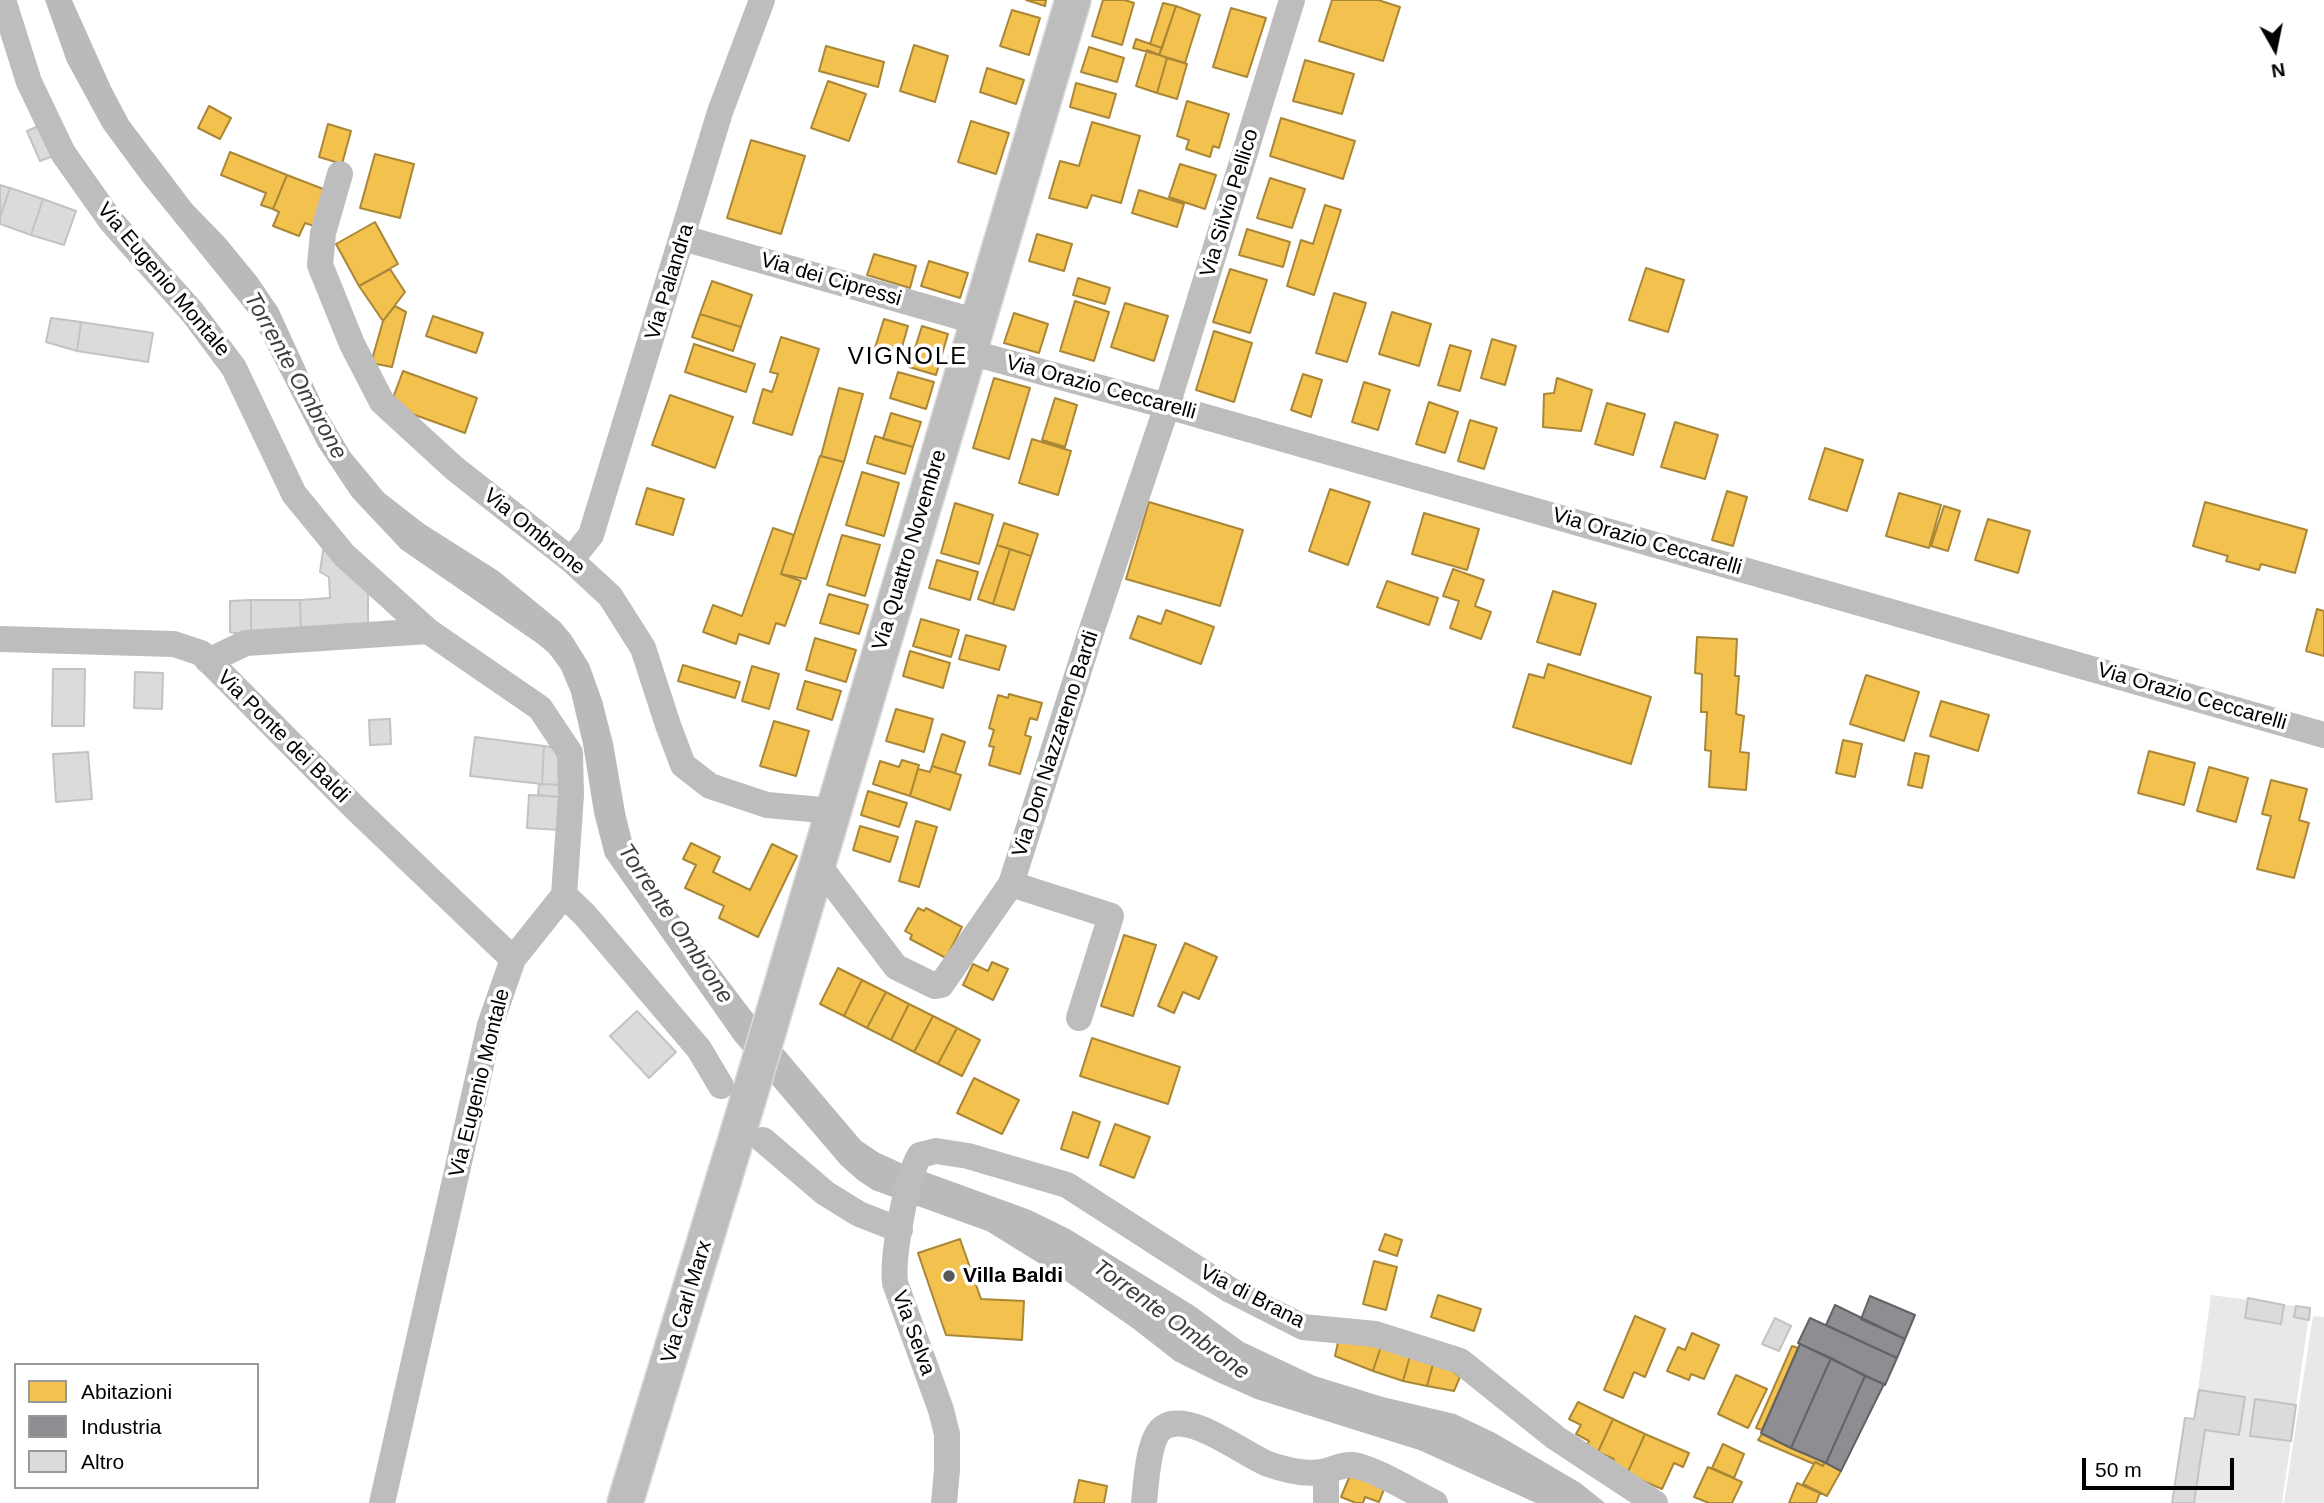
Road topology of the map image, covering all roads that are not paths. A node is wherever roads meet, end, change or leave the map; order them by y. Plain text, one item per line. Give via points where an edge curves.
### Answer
1 (4, 0) edge
2 (762, 0) edge
3 (1073, 0) edge
4 (1292, 0) edge
5 (340, 174) dead end
6 (684, 238) junction
7 (973, 337) junction
8 (1167, 405) junction
9 (571, 560) junction
10 (428, 631) junction
11 (0, 639) edge
12 (208, 662) junction
13 (2324, 735) edge
14 (833, 811) junction
15 (817, 863) junction
16 (1012, 884) junction
17 (564, 895) junction
18 (513, 959) junction
19 (1079, 1017) dead end
20 (735, 1093) junction
21 (763, 1140) dead end
22 (915, 1163) joint
23 (901, 1224) junction
24 (1326, 1471) junction
25 (382, 1503) edge
26 (625, 1503) edge
27 (944, 1503) edge
28 (1144, 1503) edge
29 (1326, 1503) edge
30 (1435, 1503) edge
31 (1655, 1503) edge

1 - 10 street, Via Eugenio Montale via 29,82 63,153 111,221 193,313 234,368 294,494 344,555
2 - 6 street, Via Palandra via 720,112
3 - 7 main road, Via Quattro Novembre
4 - 8 street, Via Silvio Pellico
5 - 9 street, Via Ombrone via 323,233 320,265 382,402 454,468
6 - 7 street, Via dei Cipressi
6 - 9 street, Via Palandra via 591,536
7 - 8 street, Via Orazio Ceccarelli
7 - 14 main road, Via Quattro Novembre
8 - 13 street, Via Orazio Ceccarelli
8 - 16 street, Via Don Nazzareno Bardi
9 - 14 street, Via Ombrone via 610,596 643,648 683,765 710,786 767,805
10 - 12 street via 246,643
10 - 17 street, Via Eugenio Montale via 540,708 570,753
11 - 12 street, Via Ponte dei Baldi via 174,644 201,653
12 - 18 street, Via Ponte dei Baldi
14 - 15 main road, Via Quattro Novembre
15 - 16 street via 896,967 936,985 941,985
15 - 20 main road, Via Quattro Novembre via 779,990
16 - 19 street, Via Don Nazzareno Bardi via 1111,916
17 - 18 street, Via Eugenio Montale
17 - 20 street
18 - 25 street, Via Eugenio Montale via 490,1025
20 - 26 main road, Via Carl Marx
21 - 23 street via 825,1193 859,1214
22 - 23 street, Via Selva
22 - 31 street, Via di Brana via 920,1154 936,1151 1067,1185 1230,1290 1303,1327 1375,1334 1460,1361 1556,1438
23 - 27 street, Via Selva via 895,1283 947,1434
24 - 28 street via 1281,1468 1198,1428 1169,1425 1162,1427 1153,1445
24 - 29 street
24 - 30 street via 1347,1464 1363,1467

